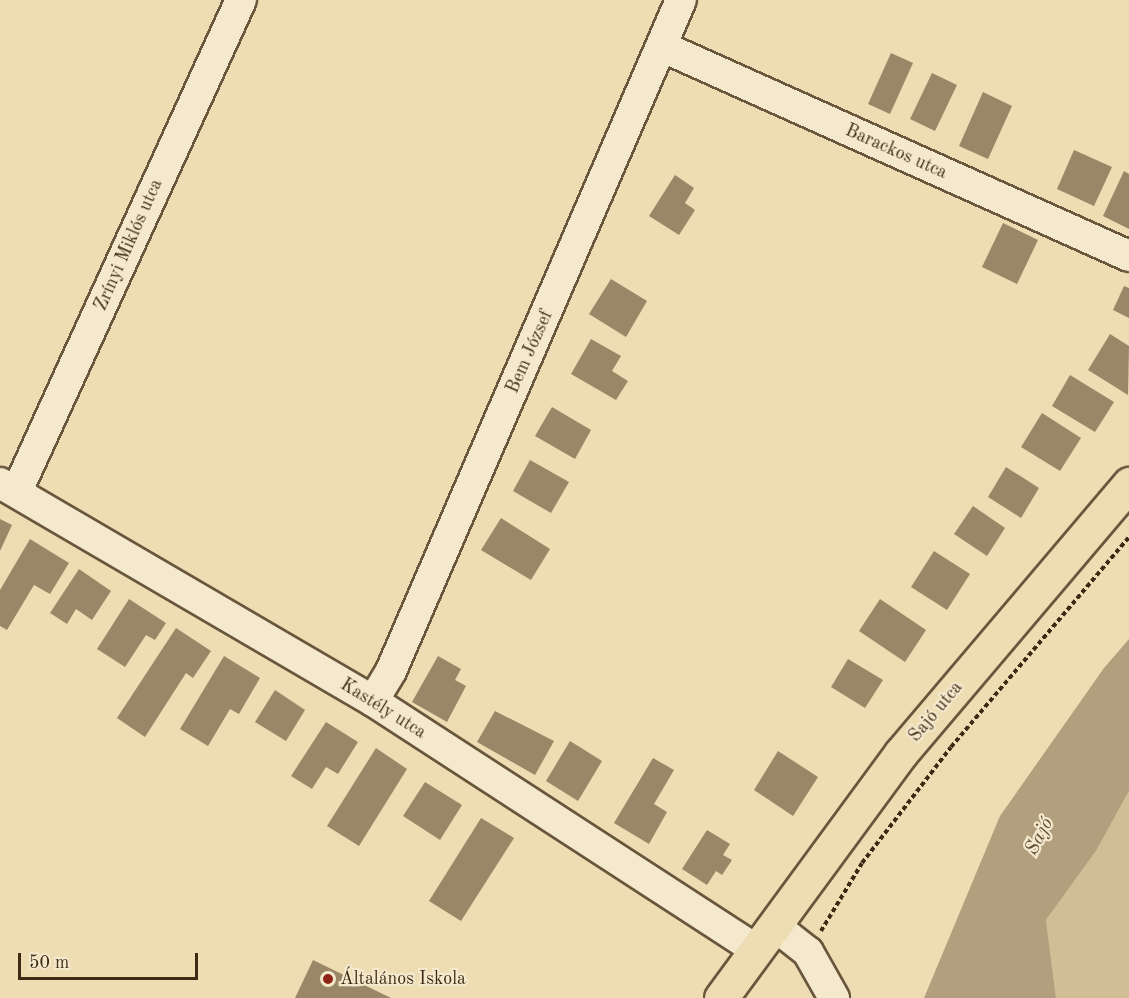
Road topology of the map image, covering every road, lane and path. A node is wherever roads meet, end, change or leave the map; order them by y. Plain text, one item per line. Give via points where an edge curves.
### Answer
1 (241, 0) edge
2 (681, 0) edge
3 (663, 47) junction
4 (1129, 256) edge
5 (1129, 484) edge
6 (9, 487) edge
7 (1129, 537) edge
8 (373, 701) junction
9 (766, 938) junction
10 (808, 952) junction
11 (721, 998) edge
12 (834, 998) edge

1 - 6 street, Zrínyi Miklós utca
2 - 3 street, Bem József
3 - 4 street, Barackos utca
3 - 8 street, Bem József via 391,671
5 - 9 main road, Sajó utca via 901,753
6 - 8 street, Kastély utca
7 - 10 path via 945,756 862,863
8 - 9 street, Kastély utca
9 - 10 street, Kastély utca
9 - 11 main road, Sajó utca
10 - 12 street

